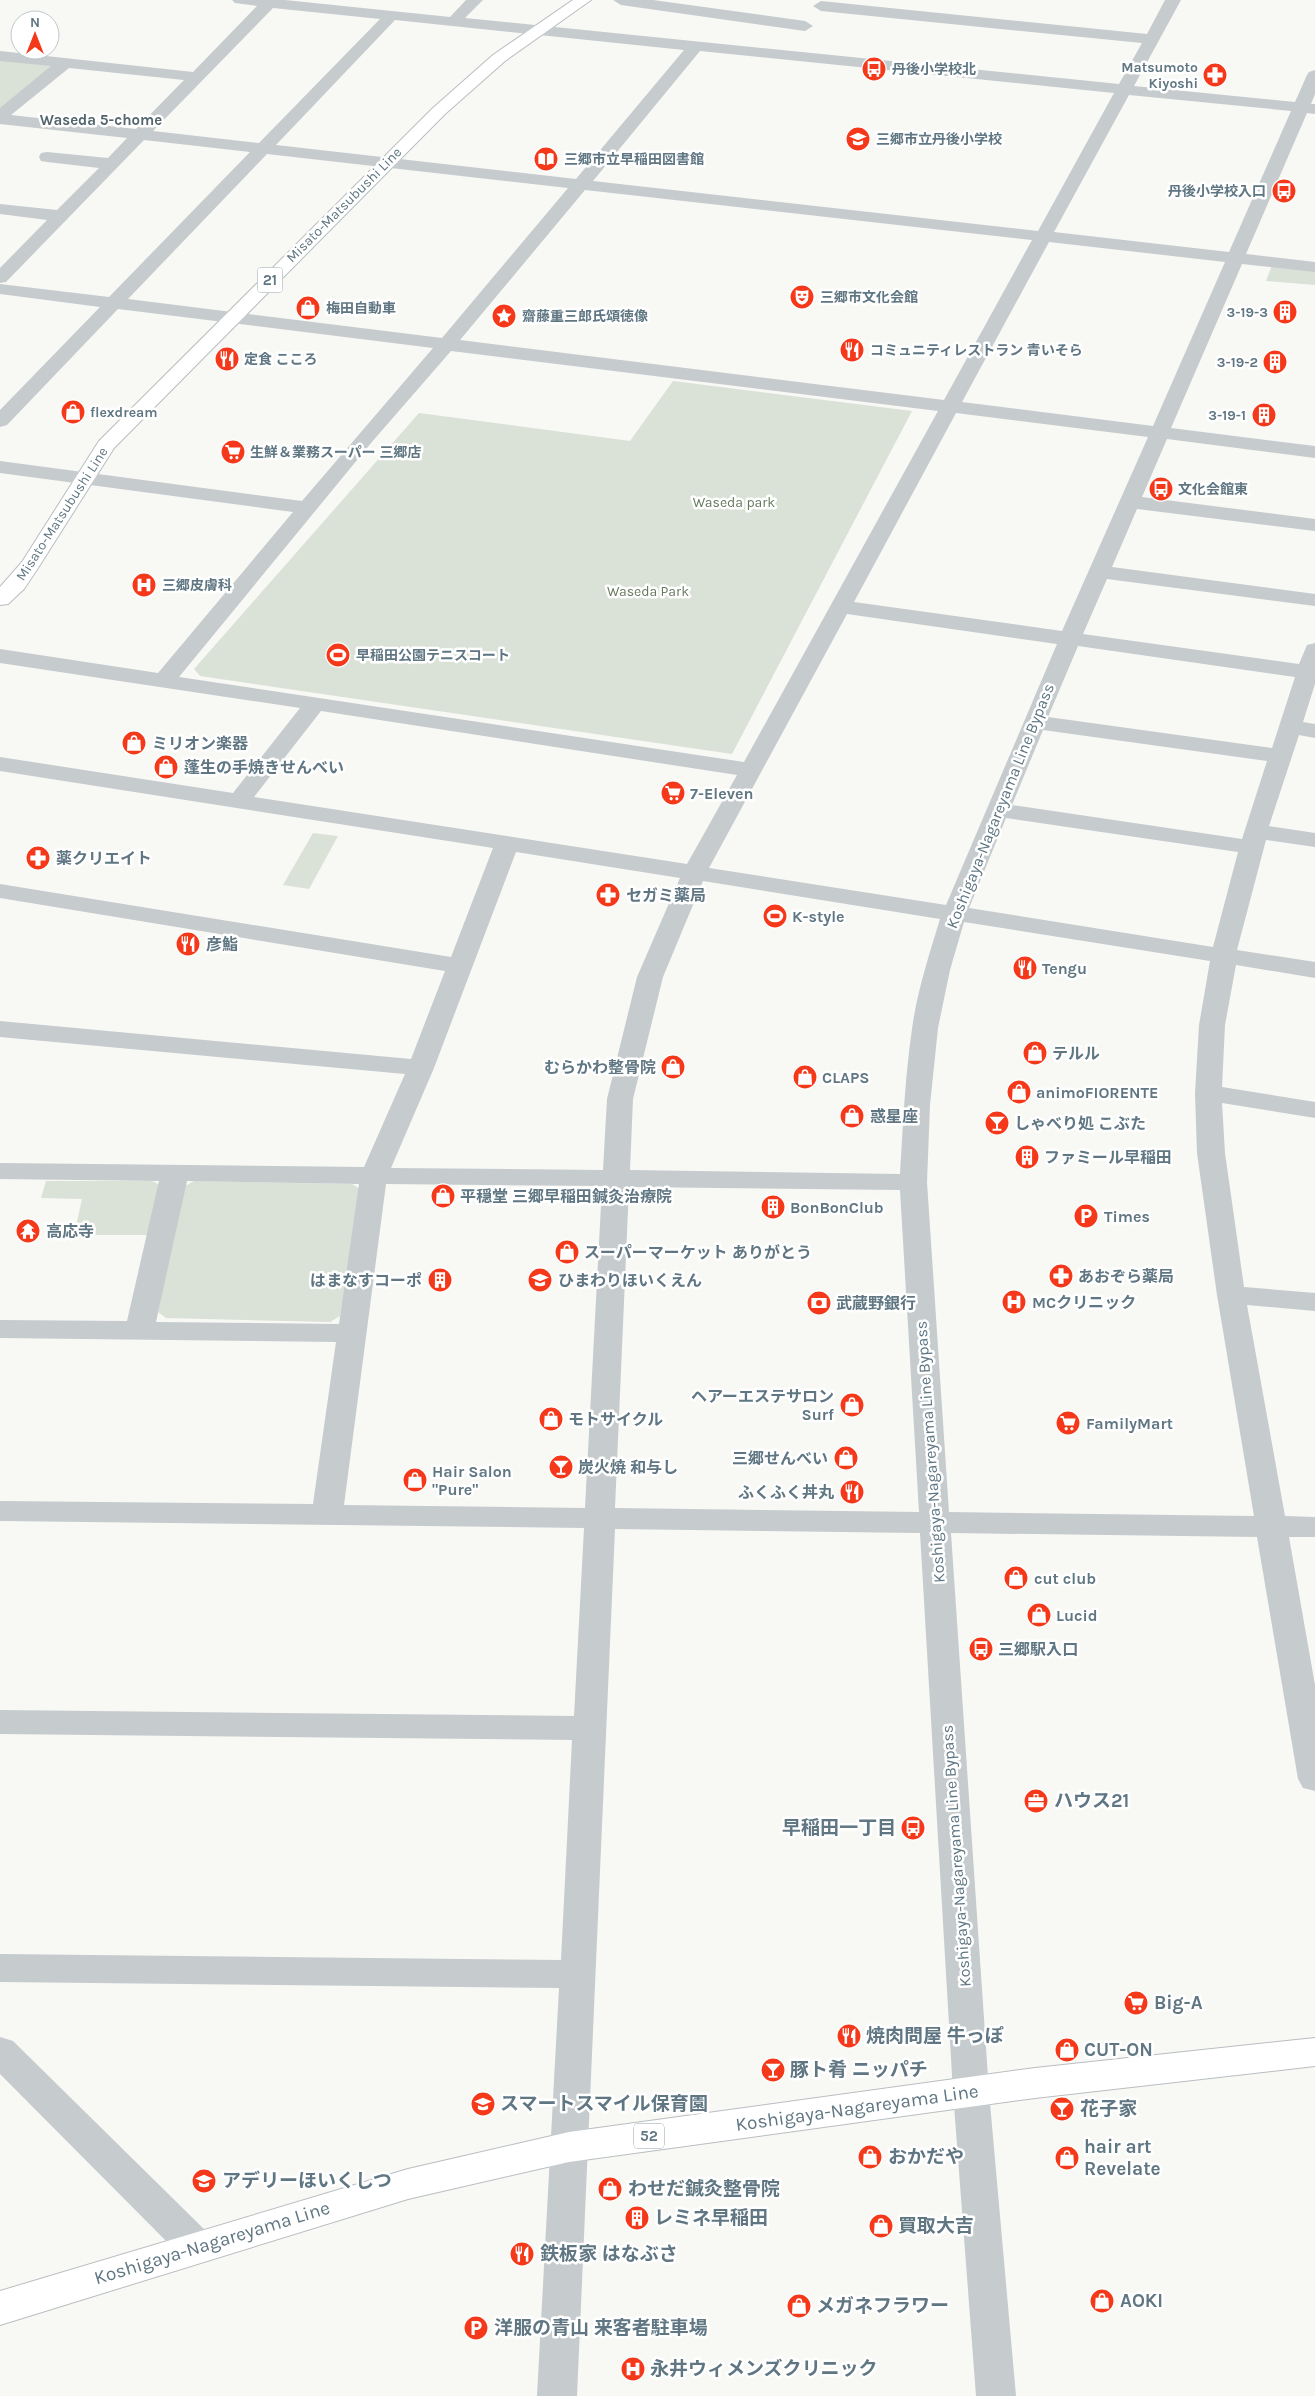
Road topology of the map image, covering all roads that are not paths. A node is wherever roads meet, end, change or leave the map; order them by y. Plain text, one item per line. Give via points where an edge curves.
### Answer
1 (240, 0) edge
2 (475, 0) edge
3 (621, 0) edge
4 (1173, 0) edge
5 (578, 1) edge
6 (280, 2) edge
7 (823, 3) edge
8 (392, 15) junction
9 (454, 21) junction
10 (805, 26) junction
11 (538, 30) junction
12 (1153, 40) junction
13 (696, 46) junction
14 (782, 55) junction
15 (0, 56) edge
16 (65, 63) junction
17 (1315, 75) edge
18 (197, 77) junction
19 (1124, 89) junction
20 (1308, 108) edge
21 (3, 121) edge
22 (141, 135) junction
23 (263, 149) junction
24 (47, 157) dead end
25 (386, 163) junction
26 (113, 164) junction
27 (581, 185) junction
28 (0, 209) edge
29 (62, 216) junction
30 (1044, 236) junction
31 (1236, 258) junction
32 (1315, 267) edge
33 (0, 278) edge
34 (0, 289) edge
35 (114, 304) junction
36 (232, 318) junction
37 (446, 344) junction
38 (951, 406) junction
39 (0, 421) edge
40 (1160, 433) junction
41 (1315, 452) edge
42 (0, 467) edge
43 (84, 478) junction
44 (1130, 502) junction
45 (308, 508) junction
46 (1315, 525) edge
47 (1099, 572) junction
48 (0, 599) edge
49 (1315, 600) edge
50 (841, 607) junction
51 (1070, 639) junction
52 (0, 656) edge
53 (1311, 661) edge
54 (163, 682) junction
55 (315, 704) junction
56 (1035, 722) junction
57 (1303, 729) edge
58 (1281, 756) junction
59 (0, 764) edge
60 (751, 770) junction
61 (239, 801) junction
62 (998, 810) junction
63 (1254, 839) junction
64 (1315, 840) edge
65 (507, 843) junction
66 (695, 872) junction
67 (0, 891) edge
68 (954, 914) junction
69 (1223, 956) junction
70 (459, 966) junction
71 (1315, 970) edge
72 (0, 1029) edge
73 (421, 1068) junction
74 (1208, 1093) junction
75 (1315, 1110) edge
76 (0, 1171) edge
77 (175, 1173) junction
78 (374, 1175) junction
79 (615, 1178) junction
80 (914, 1182) junction
81 (1231, 1295) junction
82 (1315, 1302) edge
83 (0, 1329) edge
84 (139, 1331) junction
85 (353, 1333) junction
86 (0, 1511) edge
87 (327, 1514) junction
88 (601, 1518) junction
89 (934, 1522) junction
90 (1272, 1526) junction
91 (1315, 1527) edge
92 (0, 1722) edge
93 (589, 1728) junction
94 (1312, 1738) edge
95 (1315, 1778) edge
96 (0, 1968) edge
97 (576, 1974) junction
98 (0, 2051) edge
99 (1315, 2052) edge
100 (971, 2092) junction
101 (569, 2147) junction
102 (197, 2247) junction
103 (0, 2308) edge
104 (557, 2396) edge
105 (996, 2396) edge

1 - 6 street
2 - 9 street
3 - 10 street
4 - 12 street
5 - 11 main road, Misato-Matsubushi Line / 21
6 - 8 street
6 - 18 street
7 - 10 street
7 - 12 street
8 - 9 street
8 - 23 street
9 - 11 street
10 - 14 street
11 - 13 street
11 - 25 main road, Misato-Matsubushi Line / 21 via 476,78
12 - 19 street
13 - 14 street
13 - 27 street
14 - 19 street
15 - 16 street
16 - 18 street
16 - 21 street
17 - 20 street, Koshigaya-Nagareyama Line Bypass
18 - 22 street
19 - 20 street
19 - 30 street
20 - 31 street, Koshigaya-Nagareyama Line Bypass
21 - 22 street
22 - 23 street
22 - 26 street
23 - 25 street
23 - 35 street
24 - 26 street
25 - 27 street
25 - 36 main road, Misato-Matsubushi Line / 21
26 - 29 street
27 - 30 street
27 - 37 street
28 - 29 street
29 - 33 street
30 - 31 street
30 - 38 street
31 - 32 street
31 - 40 street, Koshigaya-Nagareyama Line Bypass
34 - 35 street
35 - 36 street
35 - 39 street
36 - 37 street
36 - 43 main road, Misato-Matsubushi Line / 21 via 106,445
37 - 38 street
37 - 45 street
38 - 40 street
38 - 50 street
40 - 41 street
40 - 44 street, Koshigaya-Nagareyama Line Bypass
42 - 43 street
43 - 45 street
43 - 48 main road, Misato-Matsubushi Line / 21 via 31,564
44 - 46 street
44 - 47 street, Koshigaya-Nagareyama Line Bypass
45 - 54 street
47 - 49 street
47 - 51 street, Koshigaya-Nagareyama Line Bypass
50 - 51 street
50 - 60 street
51 - 53 street
51 - 56 street, Koshigaya-Nagareyama Line Bypass
52 - 54 street
53 - 57 street
54 - 55 street
55 - 60 street
55 - 61 street
56 - 58 street
56 - 62 street, Koshigaya-Nagareyama Line Bypass
57 - 58 street
58 - 63 street
59 - 61 street
60 - 66 street
61 - 65 street
62 - 63 street
62 - 68 street, Koshigaya-Nagareyama Line Bypass
63 - 64 street
63 - 69 street
65 - 66 street
65 - 70 street
66 - 68 street
66 - 79 street via 651,975 639,1019 620,1099
67 - 70 street
68 - 69 street
68 - 80 street, Koshigaya-Nagareyama Line Bypass via 924,1028 916,1105
69 - 71 street
69 - 74 street via 1212,1025
70 - 73 street
72 - 73 street
73 - 78 street
74 - 75 street
74 - 81 street via 1211,1152
76 - 77 street
77 - 78 street
77 - 84 street
78 - 79 street
78 - 85 street
79 - 80 street
79 - 88 street
80 - 89 street, Koshigaya-Nagareyama Line Bypass
81 - 82 street
81 - 90 street
83 - 84 street
84 - 85 street
85 - 87 street
86 - 87 street
87 - 88 street
88 - 89 street
88 - 93 street
89 - 90 street
89 - 100 street, Koshigaya-Nagareyama Line Bypass
90 - 91 street
90 - 94 street
92 - 93 street
93 - 97 street
94 - 95 street
96 - 97 street
97 - 101 street
98 - 102 street
99 - 100 main road, Koshigaya-Nagareyama Line / 52
100 - 101 main road, Koshigaya-Nagareyama Line / 52
100 - 105 street, Koshigaya-Nagareyama Line Bypass
101 - 102 main road, Koshigaya-Nagareyama Line / 52 via 408,2184
101 - 104 street
102 - 103 main road, Koshigaya-Nagareyama Line / 52

